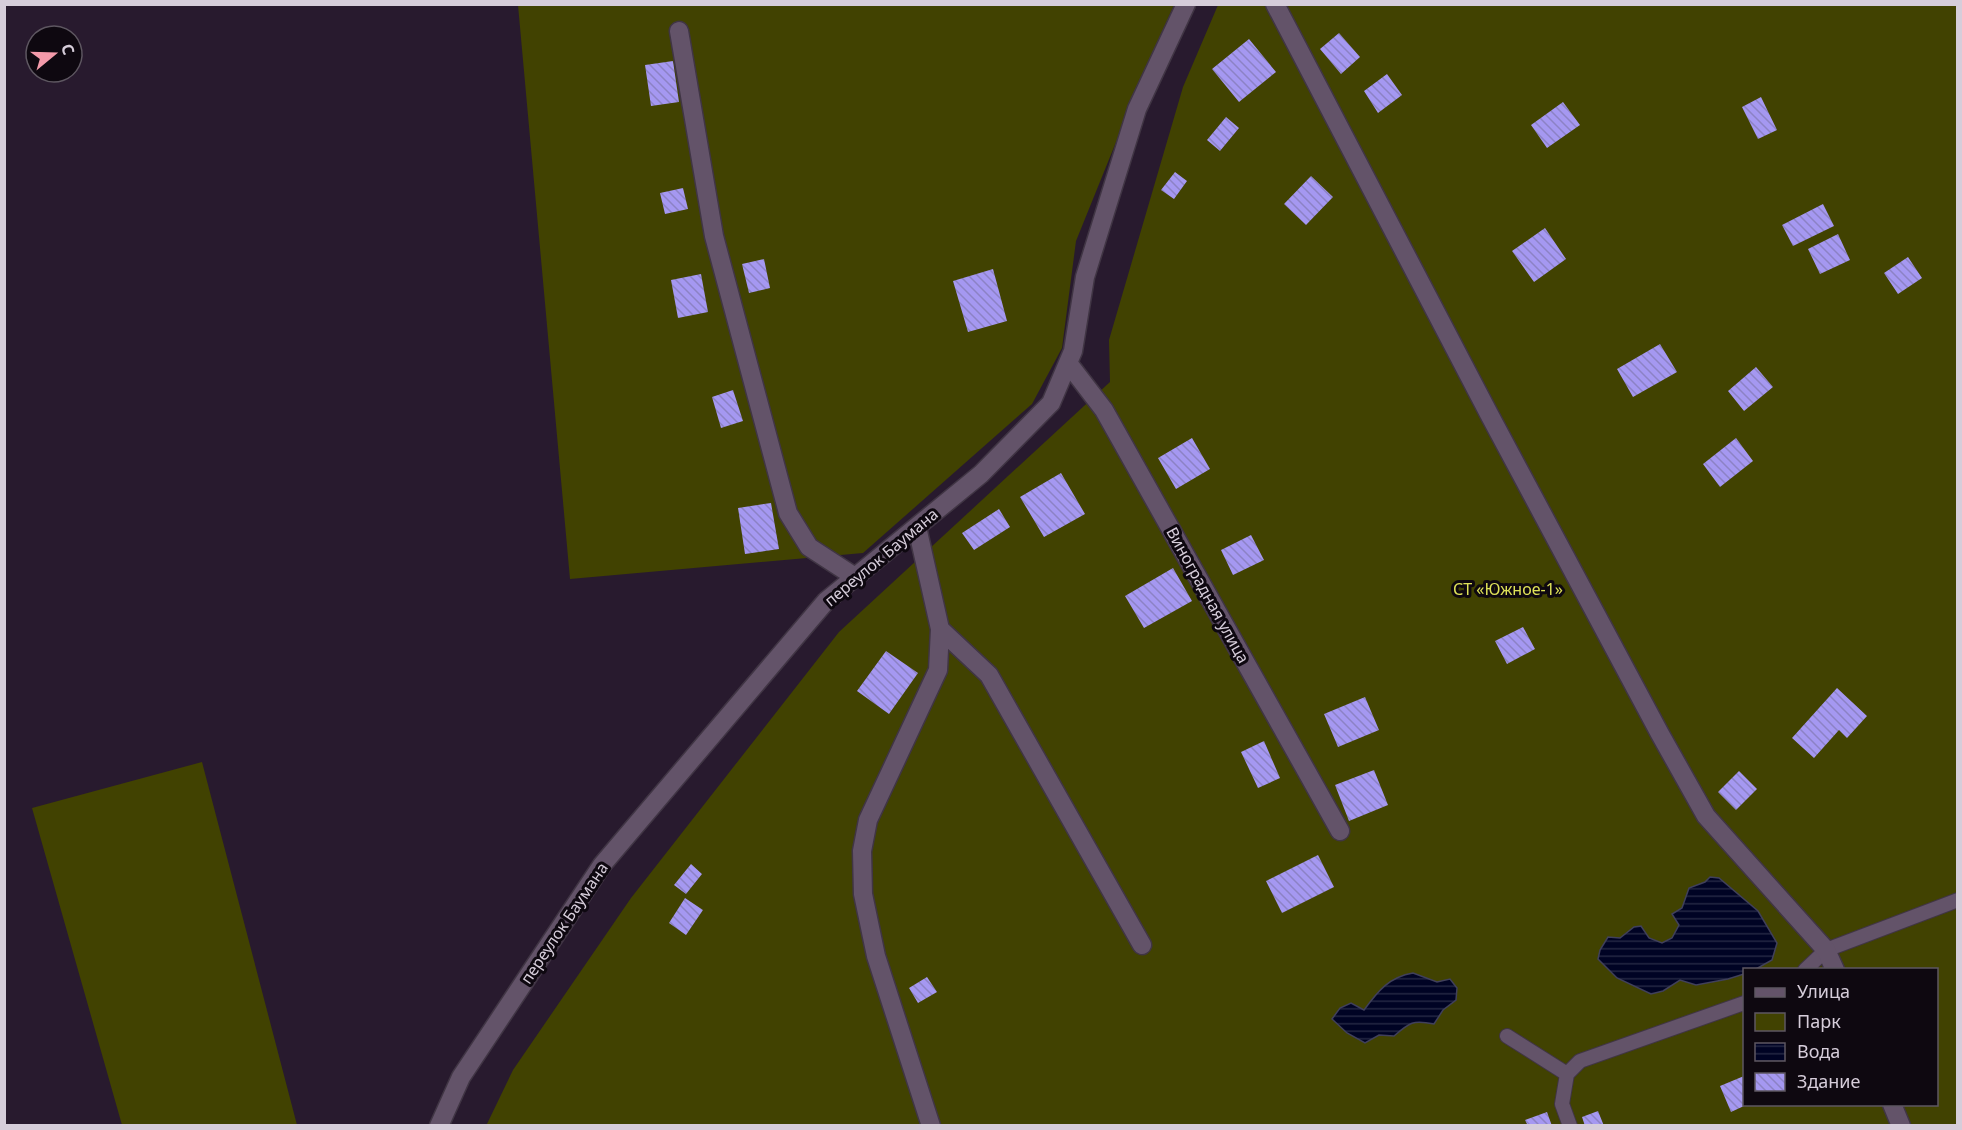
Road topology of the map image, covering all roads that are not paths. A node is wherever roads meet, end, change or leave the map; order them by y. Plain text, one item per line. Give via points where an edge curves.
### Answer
1 (1186, 4) edge
2 (1275, 4) edge
3 (679, 31) dead end
4 (1068, 363) junction
5 (917, 527) junction
6 (855, 577) junction
7 (940, 629) junction
8 (1340, 831) dead end
9 (1958, 900) edge
10 (1142, 945) dead end
11 (1826, 950) junction
12 (1806, 968) edge
13 (1834, 968) edge
14 (1743, 1003) edge
15 (1507, 1036) dead end
16 (1567, 1074) junction
17 (1893, 1106) edge
18 (439, 1125) edge
19 (931, 1125) edge
20 (1570, 1125) edge
21 (1901, 1125) edge

1 - 4 street, переулок Баумана via 1137,109 1085,277
2 - 11 street via 1706,816
3 - 6 street via 714,236 788,513 809,547
4 - 5 street, переулок Баумана via 1051,403 981,474
4 - 8 street, Виноградная улица via 1104,410
5 - 6 street, переулок Баумана
5 - 7 street
6 - 18 street, переулок Баумана via 826,601 602,865 461,1077
7 - 10 street via 989,675
7 - 19 street via 938,670 868,820 862,851 863,894 876,956
9 - 11 lane
11 - 12 lane
11 - 13 street
14 - 16 lane via 1580,1061
15 - 16 lane
16 - 20 lane via 1562,1104
17 - 21 street

